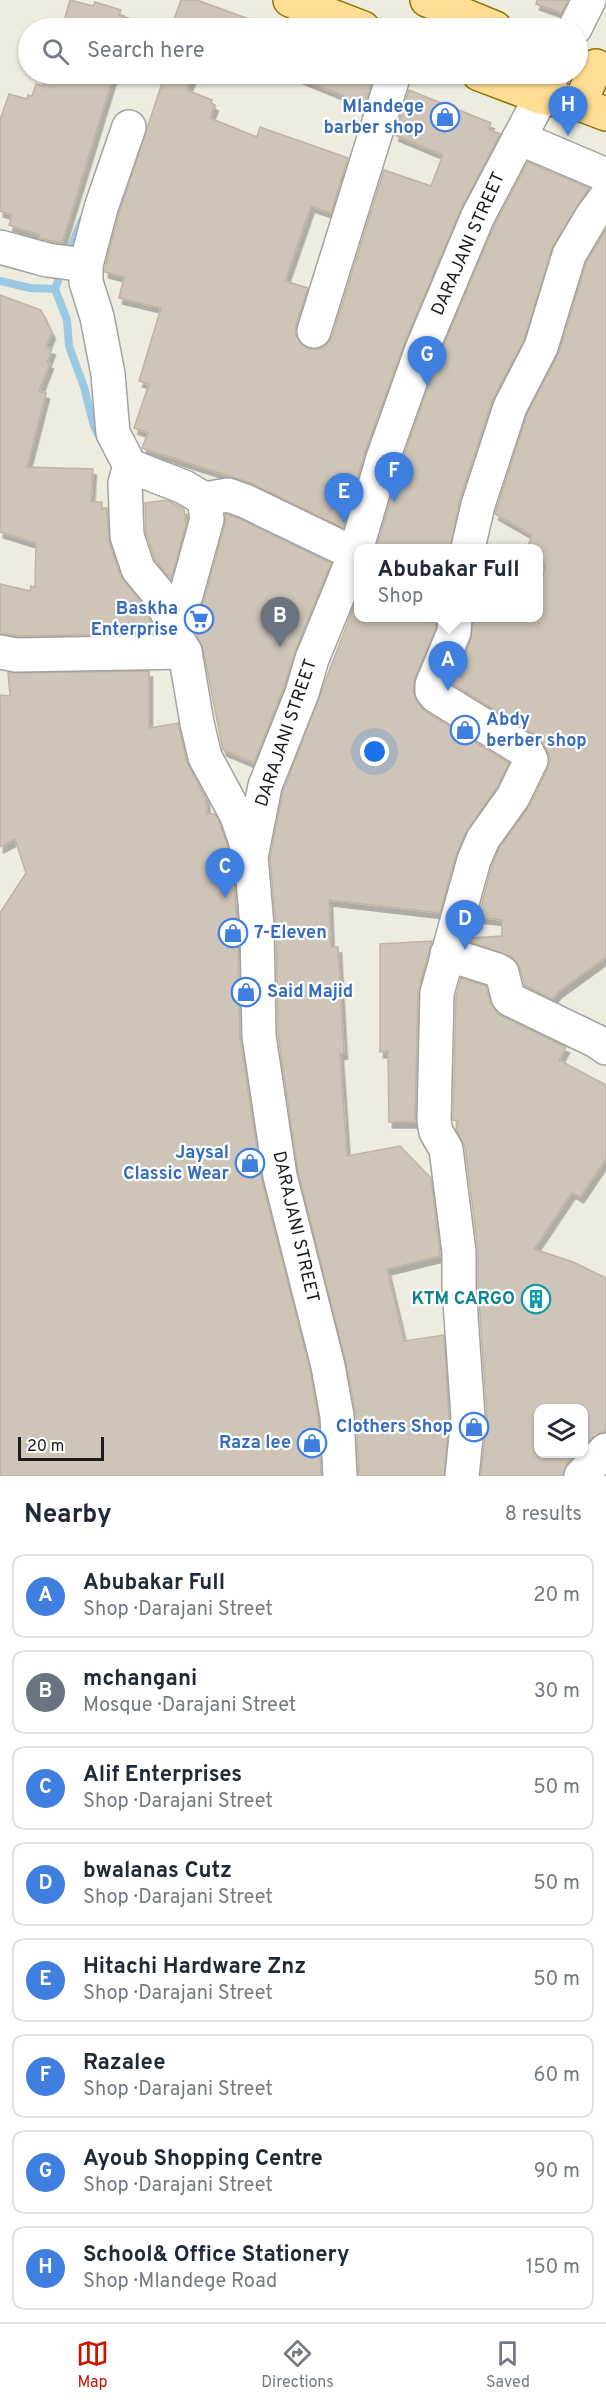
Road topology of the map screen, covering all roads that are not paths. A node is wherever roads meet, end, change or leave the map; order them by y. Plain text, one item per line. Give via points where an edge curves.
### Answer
1 (290, 0) edge
2 (427, 0) edge
3 (589, 0) edge
4 (337, 18) edge
5 (471, 18) edge
6 (580, 18) edge
7 (593, 65) edge
8 (391, 84) edge
9 (546, 85) edge
10 (593, 109) edge
11 (129, 128) dead end
12 (519, 138) junction
13 (606, 175) edge
14 (606, 197) edge
15 (0, 247) edge
16 (69, 264) junction
17 (314, 331) dead end
18 (130, 466) junction
19 (204, 499) junction
20 (358, 544) edge
21 (469, 544) edge
22 (354, 554) edge
23 (354, 556) edge
24 (455, 622) edge
25 (180, 623) junction
26 (0, 652) edge
27 (251, 857) junction
28 (447, 954) junction
29 (606, 1048) edge
30 (606, 1450) edge
31 (340, 1476) edge
32 (462, 1476) edge
33 (581, 1476) edge

1 - 4 main road
2 - 5 main road
3 - 6 street
7 - 10 main road
8 - 17 street
9 - 10 main road
9 - 12 street, DARAJANI STREET
11 - 16 street via 101,208
12 - 13 street
12 - 20 street, DARAJANI STREET via 478,216 422,349 383,458
14 - 21 street via 569,255 541,347 510,407
15 - 16 street
16 - 18 street via 86,282 97,317 108,374 113,433
18 - 19 street
18 - 25 street via 125,483 127,536 138,569
19 - 22 street via 228,495 245,501
19 - 25 street via 207,519
23 - 27 street, DARAJANI STREET via 265,786
24 - 28 street via 432,691 527,752 531,760 513,797 483,839
25 - 26 street via 16,655
25 - 27 street via 205,757 237,816
27 - 31 street, DARAJANI STREET via 259,1036 280,1176 328,1366 337,1416
28 - 29 street via 497,970 502,973 511,1000
28 - 32 street via 437,993 434,1121 446,1149 459,1252 468,1417
30 - 33 street

